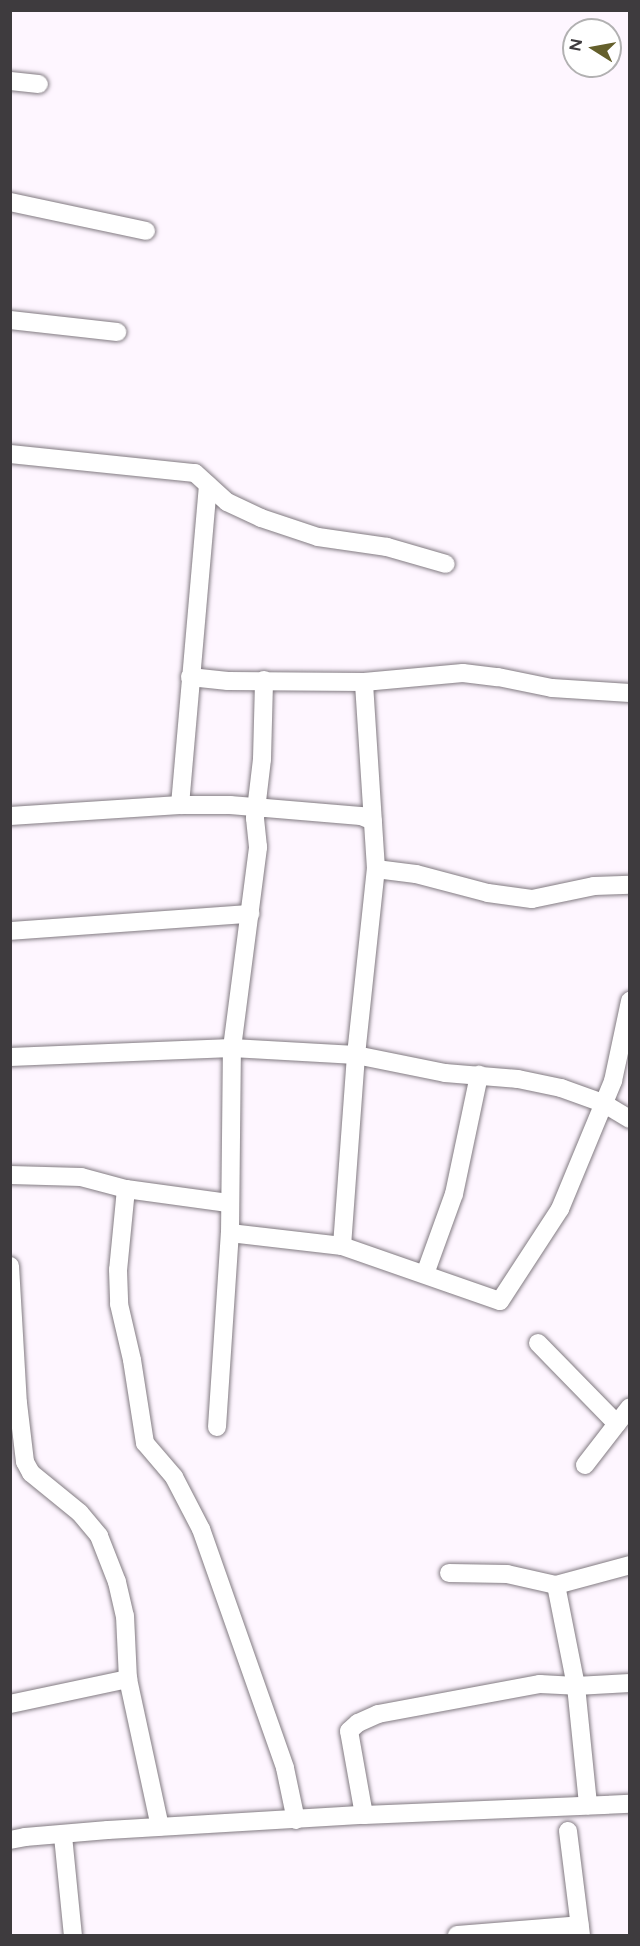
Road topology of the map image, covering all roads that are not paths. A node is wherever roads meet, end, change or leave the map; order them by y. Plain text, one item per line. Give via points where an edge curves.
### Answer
1 (10, 81) edge
2 (39, 84) dead end
3 (10, 202) edge
4 (146, 231) dead end
5 (10, 320) edge
6 (117, 332) dead end
7 (10, 454) edge
8 (208, 485) junction
9 (446, 564) dead end
10 (189, 677) junction
11 (264, 680) junction
12 (364, 682) junction
13 (630, 693) edge
14 (180, 805) junction
15 (257, 806) junction
16 (10, 816) edge
17 (373, 821) junction
18 (376, 869) junction
19 (630, 885) edge
20 (250, 914) junction
21 (10, 931) edge
22 (630, 1001) edge
23 (232, 1048) junction
24 (356, 1055) junction
25 (10, 1057) edge
26 (479, 1075) junction
27 (603, 1103) junction
28 (630, 1119) edge
29 (10, 1175) edge
30 (126, 1190) junction
31 (228, 1203) junction
32 (230, 1233) junction
33 (342, 1246) junction
34 (10, 1266) edge
35 (425, 1274) junction
36 (538, 1343) dead end
37 (630, 1407) edge
38 (617, 1424) junction
39 (217, 1427) dead end
40 (585, 1465) dead end
41 (630, 1565) edge
42 (449, 1573) dead end
43 (556, 1585) junction
44 (128, 1679) junction
45 (630, 1683) edge
46 (576, 1686) junction
47 (10, 1704) edge
48 (630, 1804) edge
49 (588, 1805) junction
50 (364, 1815) junction
51 (296, 1820) junction
52 (160, 1827) junction
53 (568, 1831) dead end
54 (63, 1836) junction
55 (10, 1840) edge
56 (580, 1930) edge
57 (73, 1935) edge
58 (457, 1935) edge

1 - 2 street
3 - 4 street
5 - 6 street
7 - 8 street via 195,473
8 - 9 street via 227,502 309,534 387,547
8 - 10 street
10 - 11 street
10 - 14 street
11 - 12 street
11 - 15 street
12 - 13 street via 463,673 552,688
12 - 17 street
14 - 15 street
14 - 16 street
15 - 17 street via 361,816
15 - 20 street via 258,847
17 - 18 street
18 - 19 street via 532,899 594,886
18 - 24 street
20 - 21 street
20 - 23 street
22 - 27 street via 614,1081
23 - 24 street
23 - 25 street
23 - 31 street
24 - 26 street
24 - 33 street
26 - 27 street via 561,1088
26 - 35 street via 454,1194
27 - 28 street
27 - 35 street via 560,1209 500,1300
29 - 30 street via 81,1177
30 - 31 street
30 - 51 street via 118,1270 119,1304 145,1443 174,1477 201,1529 285,1768
31 - 32 street
32 - 33 street
32 - 39 street
33 - 35 street
34 - 44 street via 25,1462 31,1473 80,1513 99,1536 123,1601
36 - 38 street
37 - 38 street
38 - 40 street
41 - 43 street
42 - 43 street via 507,1574
43 - 46 street
44 - 47 street
44 - 52 street
45 - 46 street
46 - 49 street
46 - 50 street via 540,1684 474,1694 378,1714 353,1725 349,1731
48 - 49 street
49 - 50 street
50 - 51 street
51 - 52 street
52 - 54 street
53 - 56 street
54 - 55 street
54 - 57 street
56 - 58 street

